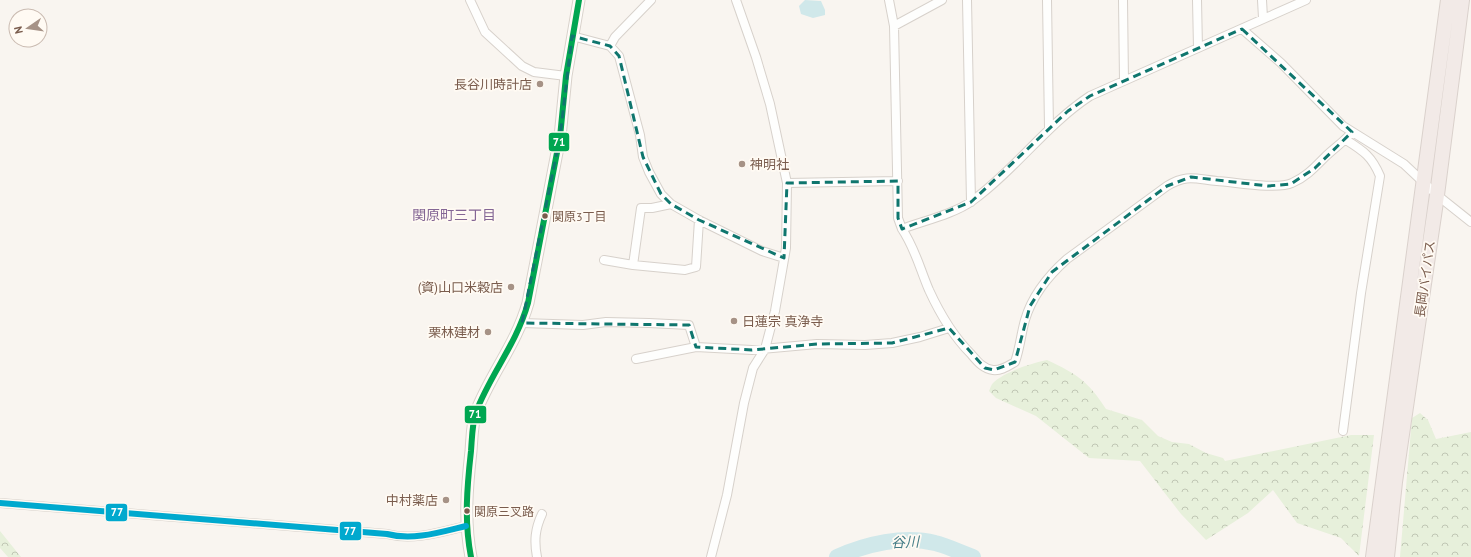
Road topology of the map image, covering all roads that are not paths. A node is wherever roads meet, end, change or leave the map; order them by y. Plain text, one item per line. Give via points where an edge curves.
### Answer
1 (470, 0) edge
2 (579, 0) edge
3 (651, 0) edge
4 (736, 0) edge
5 (889, 0) edge
6 (942, 0) edge
7 (967, 0) edge
8 (1047, 0) edge
9 (1123, 0) edge
10 (1197, 0) edge
11 (1262, 0) edge
12 (1306, 0) edge
13 (1448, 0) edge
14 (1462, 0) edge
15 (1263, 18) junction
16 (894, 26) junction
17 (1242, 29) junction
18 (572, 36) junction
19 (610, 46) junction
20 (1198, 48) junction
21 (566, 76) junction
22 (1124, 80) junction
23 (1049, 128) junction
24 (1352, 132) junction
25 (1346, 140) junction
26 (898, 181) junction
27 (787, 183) junction
28 (1423, 183) junction
29 (1437, 195) junction
30 (971, 202) junction
31 (671, 204) junction
32 (699, 220) junction
33 (1471, 222) edge
34 (902, 229) junction
35 (784, 258) junction
36 (604, 260) dead end
37 (633, 265) junction
38 (522, 323) junction
39 (949, 328) junction
40 (696, 347) junction
41 (765, 349) junction
42 (636, 359) dead end
43 (1343, 431) dead end
44 (0, 503) edge
45 (542, 514) dead end
46 (466, 526) junction
47 (471, 557) edge
48 (537, 557) edge
49 (711, 557) edge
50 (1373, 557) edge
51 (1387, 557) edge

1 - 21 street via 485,32 522,66 534,72
2 - 18 main road
3 - 19 street via 615,37
4 - 27 street via 770,104
5 - 16 street
6 - 16 street
7 - 30 street
8 - 23 street
9 - 22 street
10 - 20 street
11 - 15 street
12 - 15 street
13 - 28 highway, 長岡バイパス
14 - 29 highway, 長岡バイパス
15 - 17 street
16 - 26 street
17 - 20 street
17 - 24 street
18 - 19 street
18 - 21 main road
19 - 31 street via 621,62 640,135 643,157 661,194
20 - 22 street
21 - 38 main road via 560,137
22 - 23 street via 1090,96
23 - 30 street via 1017,162
24 - 25 street
24 - 28 street via 1404,164
25 - 39 street via 1305,176 1290,184 1268,186 1191,177 1167,186 1067,258 1052,272 1030,306 1015,362 1004,369 985,368 956,339
25 - 43 street via 1362,149 1374,161 1380,176 1361,293
26 - 27 street
26 - 34 street via 898,218
27 - 35 street
28 - 29 street
28 - 50 highway, 長岡バイパス
29 - 33 street
29 - 51 highway, 長岡バイパス via 1395,482
30 - 34 street
31 - 32 street
31 - 37 street via 641,208
32 - 35 street via 762,251
32 - 37 street via 696,267 685,270
34 - 39 street
35 - 41 street via 775,311
36 - 37 street
38 - 40 street via 583,325 642,322 689,325
38 - 46 main road via 476,413
39 - 41 street via 892,343 817,344
40 - 41 street
40 - 42 street
41 - 49 street via 753,368 727,495
44 - 46 street via 387,534 398,537 420,536
45 - 48 street via 536,527
46 - 47 main road

